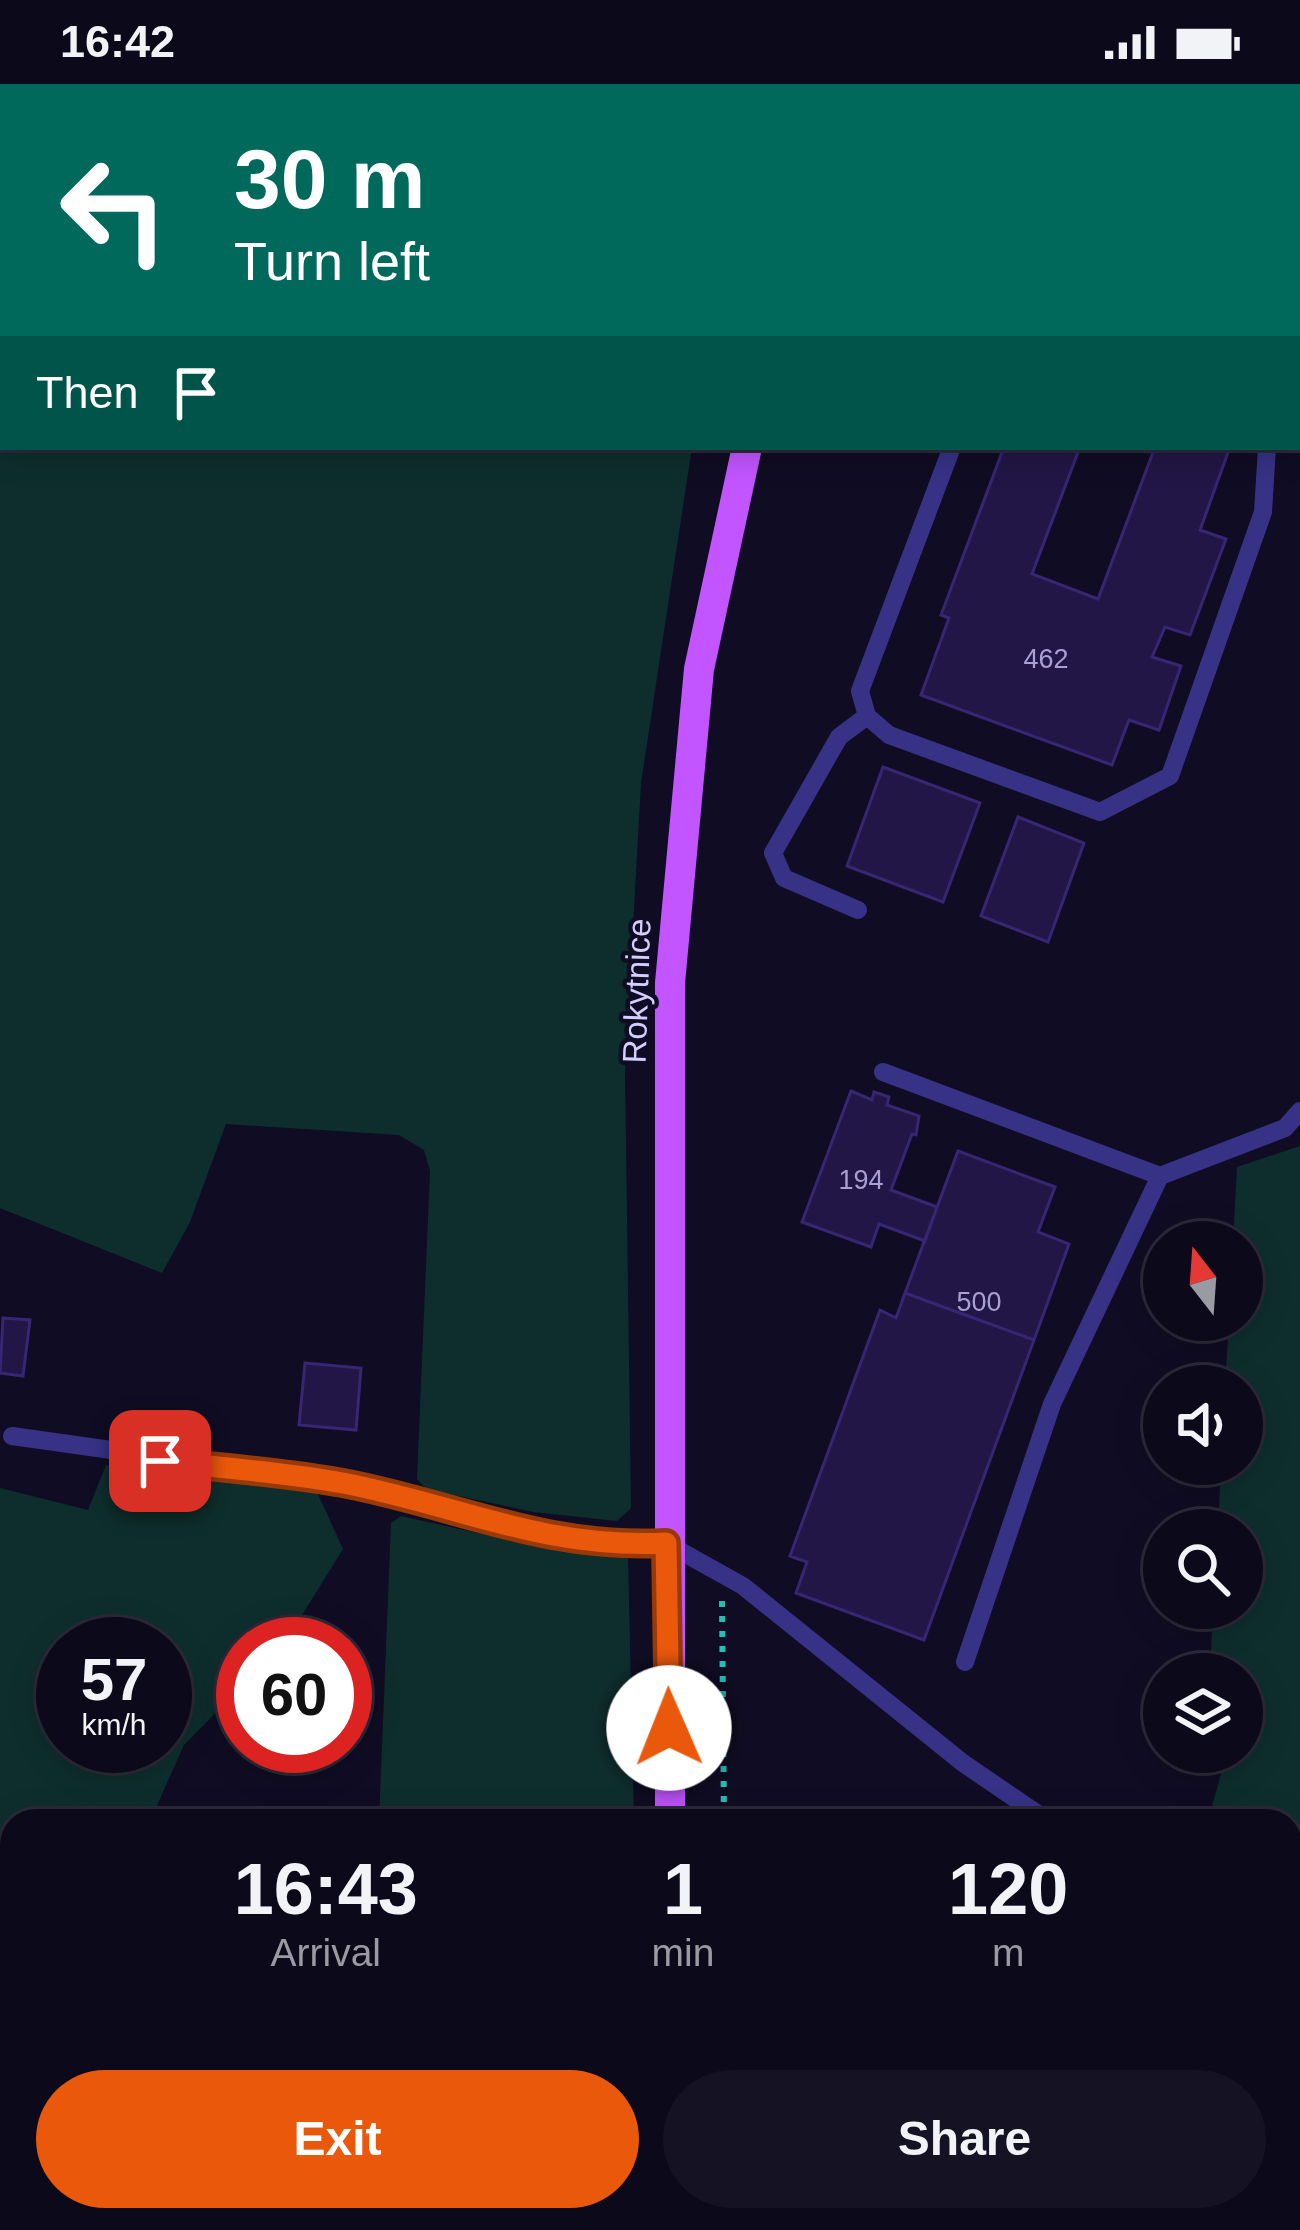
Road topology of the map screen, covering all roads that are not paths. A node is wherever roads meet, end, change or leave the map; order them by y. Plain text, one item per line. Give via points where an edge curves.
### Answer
1 (746, 450) edge
2 (951, 450) edge
3 (1268, 450) edge
4 (867, 716) junction
5 (858, 910) dead end
6 (884, 1072) dead end
7 (1300, 1111) edge
8 (1160, 1177) junction
9 (12, 1436) dead end
10 (666, 1543) junction
11 (964, 1662) dead end
12 (670, 1809) edge
13 (1030, 1809) edge

1 - 10 main road, Rokytnice via 699,669 676,887
2 - 4 lane via 860,691
3 - 4 lane via 1263,512 1170,776 1100,812 889,735
4 - 5 lane via 839,737 773,853 784,878
6 - 8 lane
7 - 8 lane via 1285,1128
8 - 11 lane via 1052,1404
9 - 10 lane via 345,1484 523,1533
10 - 12 main road, Rokytnice
10 - 13 lane via 721,1574

